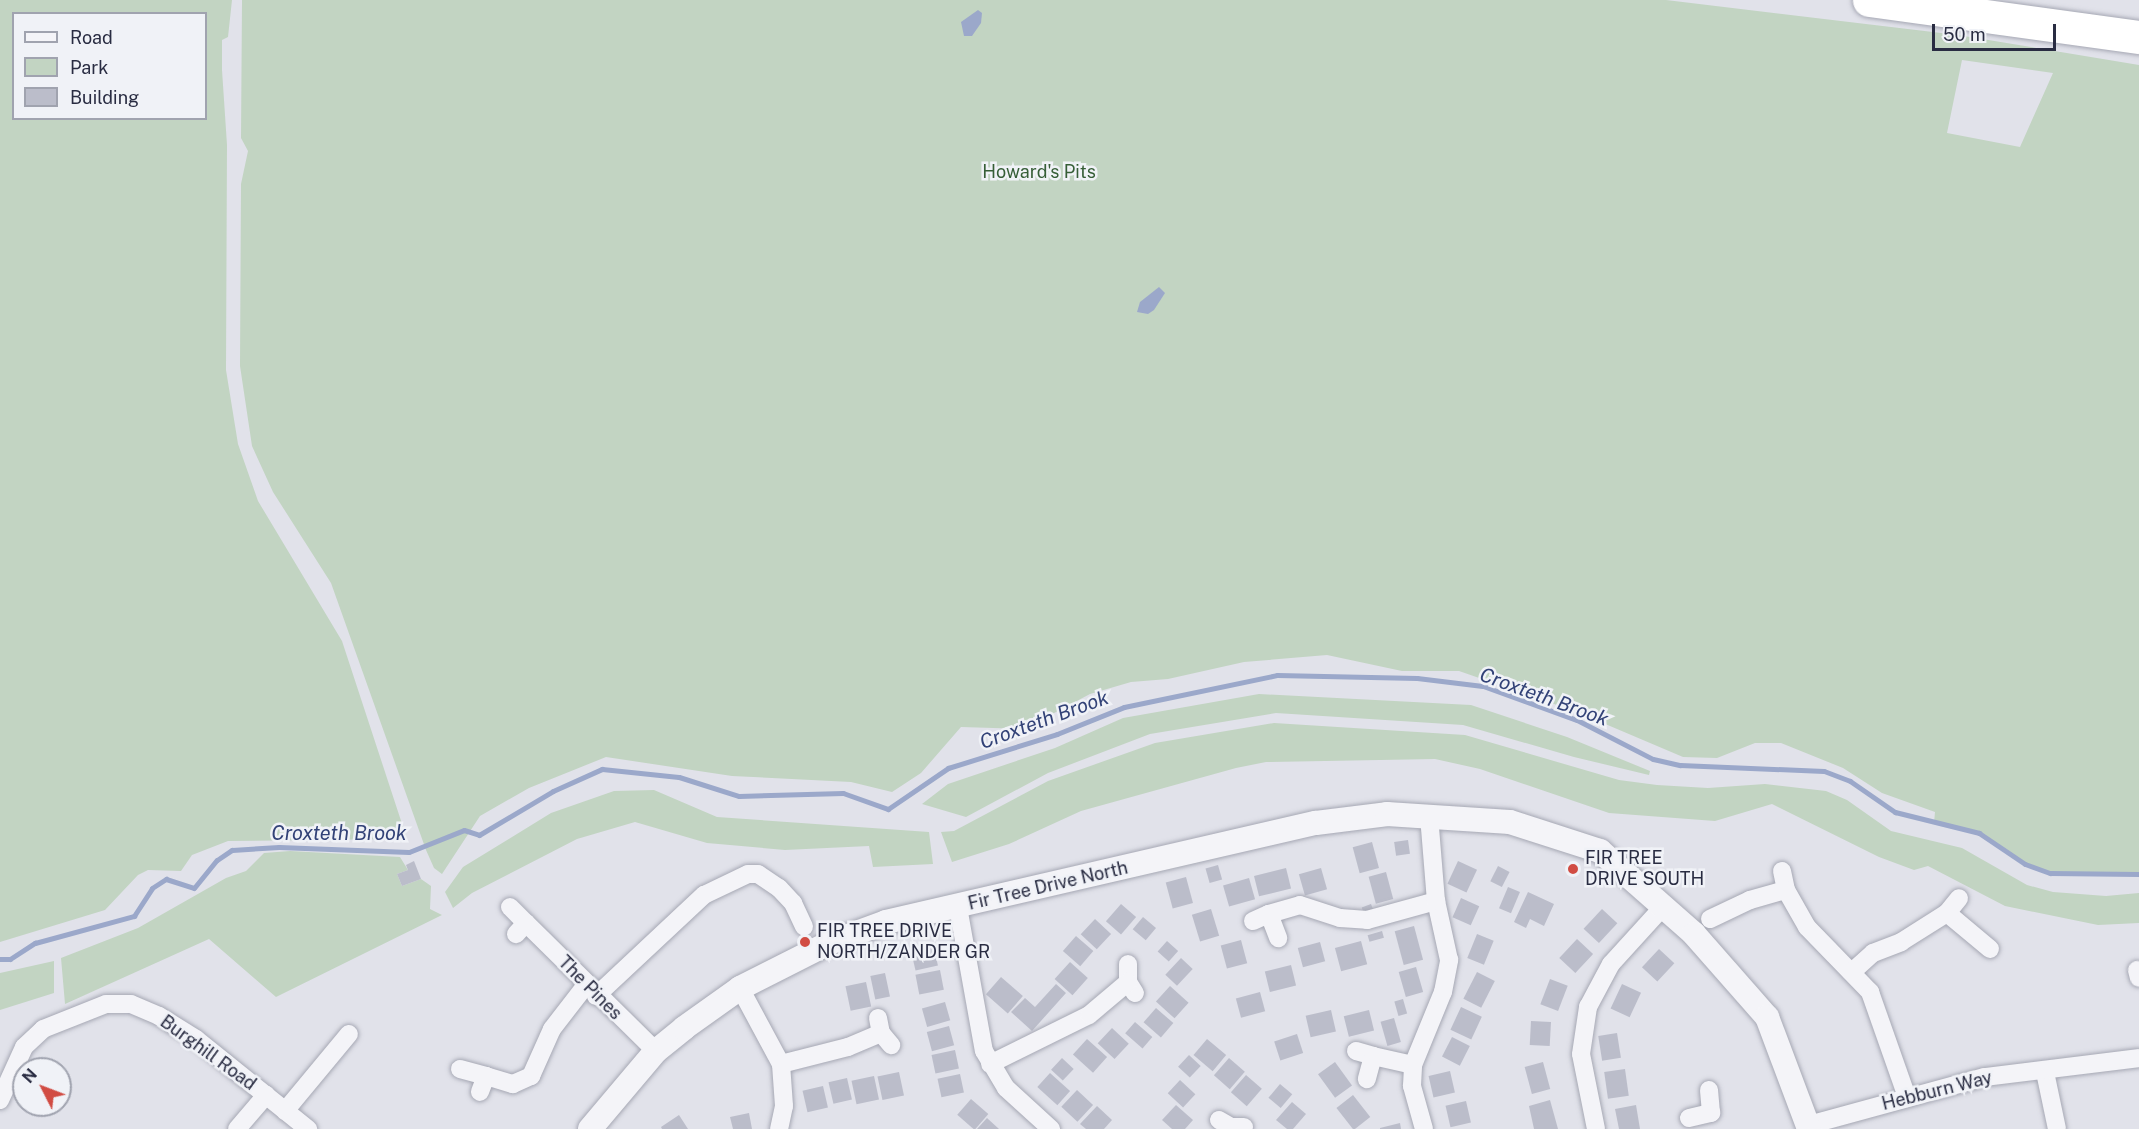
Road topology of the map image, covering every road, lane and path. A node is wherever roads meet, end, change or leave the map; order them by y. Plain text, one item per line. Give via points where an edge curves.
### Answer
1 (1869, 0) edge
2 (2139, 37) edge
3 (1429, 816) junction
4 (1782, 871) dead end
5 (1786, 890) junction
6 (1959, 898) dead end
7 (1436, 901) junction
8 (510, 907) dead end
9 (958, 907) junction
10 (1661, 909) junction
11 (1947, 913) junction
12 (1710, 919) dead end
13 (804, 927) dead end
14 (1278, 938) dead end
15 (1990, 949) dead end
16 (1853, 971) junction
17 (1130, 980) dead end
18 (740, 988) junction
19 (591, 990) junction
20 (883, 1032) dead end
21 (347, 1033) dead end
22 (656, 1051) junction
23 (2139, 1058) edge
24 (781, 1064) junction
25 (990, 1064) junction
26 (1413, 1065) junction
27 (460, 1069) dead end
28 (2045, 1072) junction
29 (1367, 1079) dead end
30 (1709, 1090) dead end
31 (266, 1095) junction
32 (1907, 1097) junction
33 (0, 1100) edge
34 (285, 1110) junction
35 (1689, 1118) dead end
36 (1712, 1121) edge
37 (1809, 1127) edge
38 (237, 1129) edge
39 (308, 1129) edge
40 (590, 1129) edge
41 (779, 1129) edge
42 (1051, 1129) edge
43 (1424, 1129) edge
44 (1596, 1129) edge
45 (2057, 1129) edge

1 - 2 highway
3 - 7 street
3 - 9 street, Fir Tree Drive North via 1387,814 1316,824
3 - 10 street via 1510,822 1600,851
4 - 5 street
5 - 12 street via 1750,900
5 - 16 street via 1807,927
6 - 11 street
7 - 14 street via 1367,920 1340,918 1300,905 1261,918
7 - 26 street via 1448,950 1448,970
8 - 19 street, The Pines via 521,929
9 - 18 street, Fir Tree Drive North via 856,932
9 - 25 street via 979,1036
10 - 37 street via 1694,934 1767,1017
10 - 44 street via 1611,964 1588,1007 1581,1054
11 - 15 street
11 - 16 street via 1901,942 1873,953
13 - 19 street via 793,903 779,888 758,874 748,874 704,895
16 - 32 street via 1881,1017
17 - 25 street via 1089,1015
18 - 22 street, Fir Tree Drive North
18 - 24 street
19 - 22 street, The Pines
19 - 27 street via 552,1029 531,1076 513,1084 483,1084
20 - 24 street via 848,1047
21 - 34 street
22 - 40 street, Fir Tree Drive North
23 - 28 street, Hebburn Way
24 - 41 street via 784,1106
25 - 42 street via 1006,1088
26 - 29 street via 1365,1054
26 - 43 street via 1412,1086
28 - 32 street, Hebburn Way via 1985,1077
28 - 45 street
30 - 36 street
31 - 33 street, Burghill Road via 177,1027 143,1008 119,1003 86,1011 43,1029 24,1047
31 - 34 street, Burghill Road
31 - 38 street
32 - 37 street, Hebburn Way
34 - 39 street, Burghill Road
35 - 36 street

